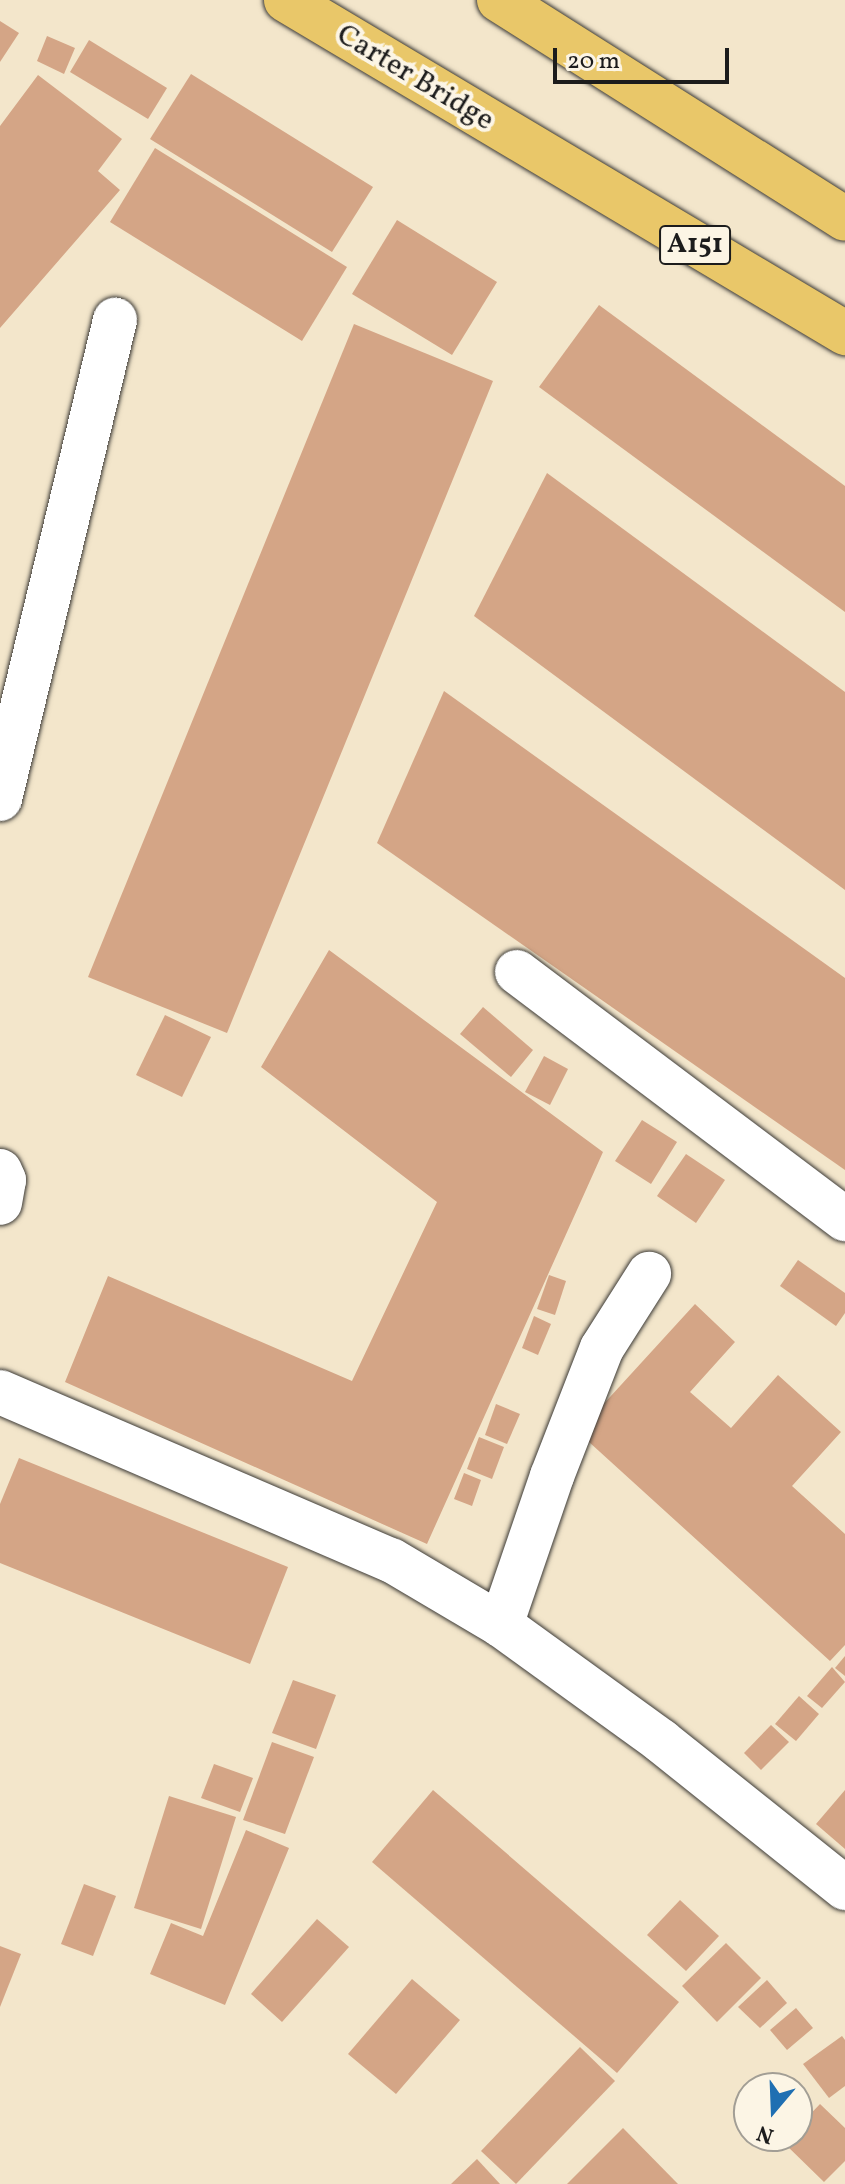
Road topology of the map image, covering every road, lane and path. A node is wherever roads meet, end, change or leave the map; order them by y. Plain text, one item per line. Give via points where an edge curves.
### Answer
1 (286, 0) edge
2 (499, 0) edge
3 (845, 219) edge
4 (115, 320) dead end
5 (845, 333) edge
6 (0, 799) edge
7 (517, 972) dead end
8 (0, 1171) edge
9 (0, 1203) edge
10 (845, 1219) edge
11 (649, 1274) dead end
12 (0, 1392) edge
13 (501, 1625) junction
14 (845, 1888) edge

1 - 5 main road, Carter Bridge / A151
2 - 3 main road
4 - 6 lane
7 - 10 lane
8 - 9 lane
11 - 13 lane via 602,1348
12 - 13 lane via 391,1560
13 - 14 lane via 661,1741

